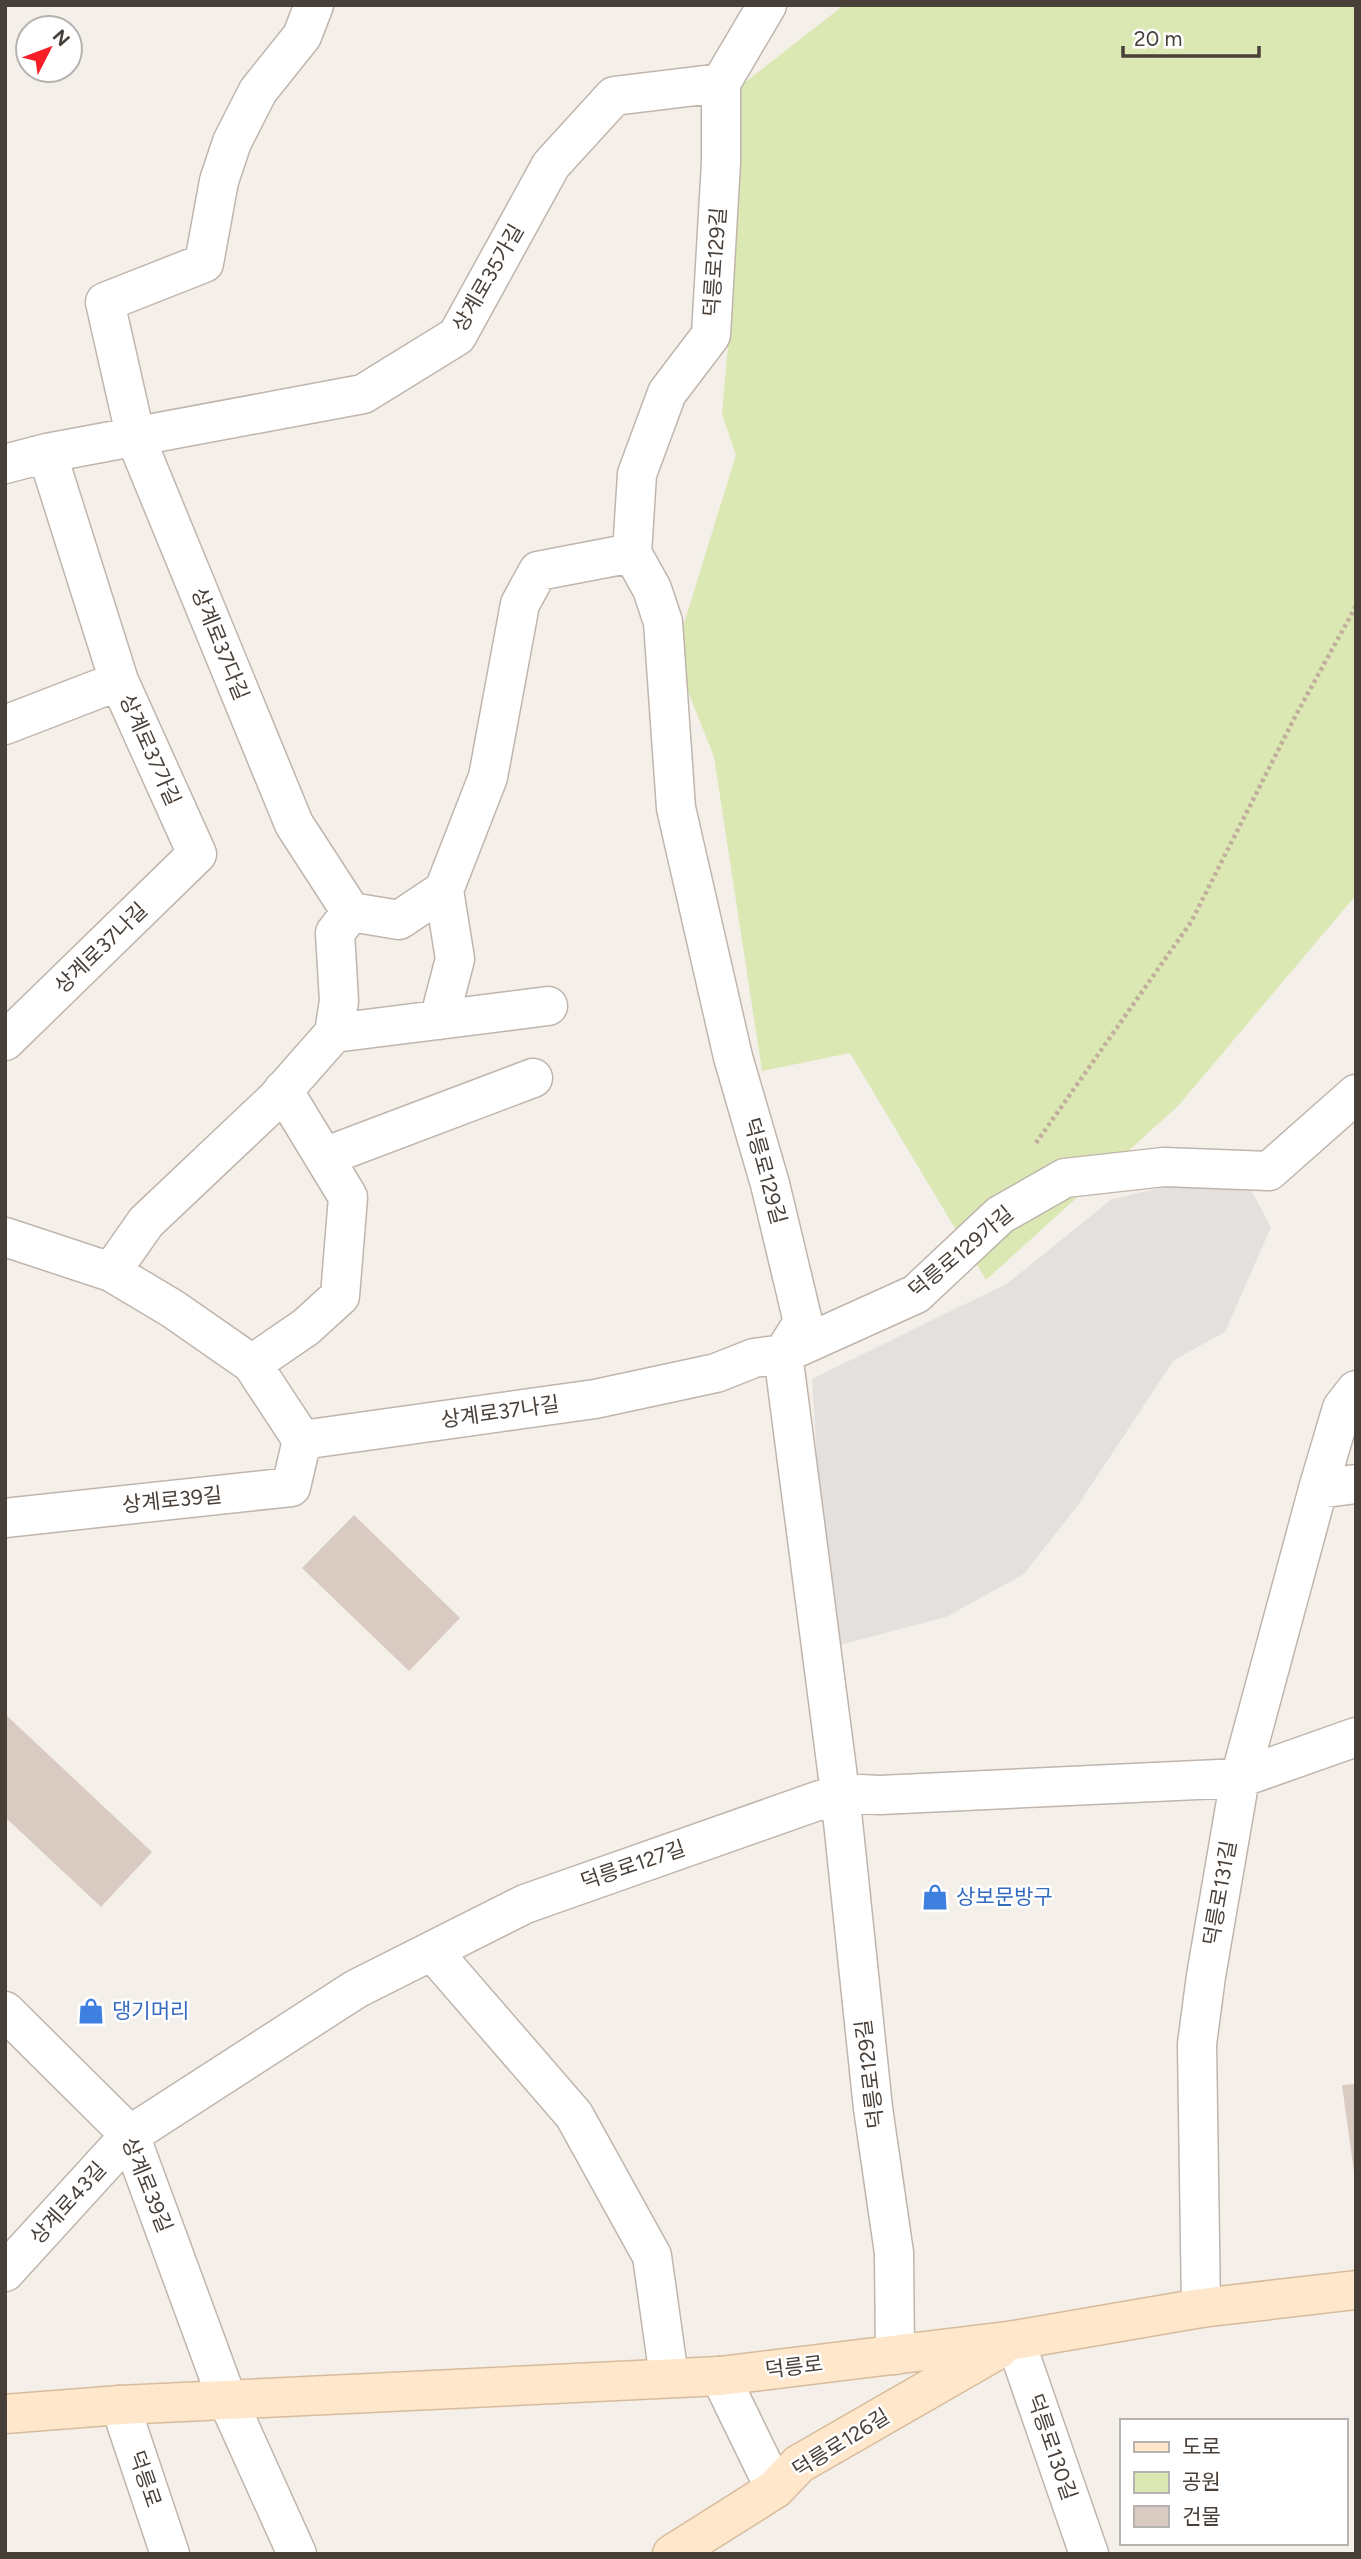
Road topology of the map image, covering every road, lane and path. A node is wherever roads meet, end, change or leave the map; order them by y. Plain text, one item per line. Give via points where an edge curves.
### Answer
1 (314, 5) edge
2 (767, 5) edge
3 (721, 83) junction
4 (136, 439) junction
5 (47, 453) junction
6 (5, 464) edge
7 (632, 553) junction
8 (1356, 606) edge
9 (119, 681) junction
10 (5, 725) edge
11 (197, 854) joint
12 (444, 890) junction
13 (351, 912) junction
14 (548, 1006) dead end
15 (439, 1020) junction
16 (334, 1033) junction
17 (5, 1041) edge
18 (533, 1078) dead end
19 (283, 1090) junction
20 (1356, 1094) edge
21 (1032, 1148) dead end
22 (324, 1157) junction
23 (5, 1237) edge
24 (111, 1272) junction
25 (783, 1354) junction
26 (252, 1364) junction
27 (1356, 1390) edge
28 (302, 1440) junction
29 (1356, 1484) edge
30 (1318, 1489) junction
31 (5, 1518) edge
32 (1356, 1737) edge
33 (1240, 1778) junction
34 (840, 1793) junction
35 (432, 1951) junction
36 (5, 2011) edge
37 (130, 2135) junction
38 (5, 2272) edge
39 (1356, 2290) edge
40 (1201, 2308) junction
41 (1016, 2340) junction
42 (895, 2355) junction
43 (720, 2376) junction
44 (668, 2377) junction
45 (228, 2399) junction
46 (120, 2405) junction
47 (5, 2414) edge
48 (775, 2489) junction
49 (170, 2554) edge
50 (297, 2554) edge
51 (672, 2554) edge
52 (1088, 2554) edge

1 - 4 street, 상계로37다길 via 302,36 258,91 232,142 219,181 204,263 105,302
2 - 3 street
3 - 4 street, 상계로35가길 via 614,96 551,165 457,337 363,394
3 - 7 street, 덕릉로129길 via 711,335 667,393 637,474
4 - 5 street, 상계로35가길
4 - 13 street, 상계로37다길 via 294,824
5 - 6 street, 상계로35가길
5 - 9 street
7 - 12 street via 538,571 520,604 488,777
7 - 25 street, 덕릉로129길 via 663,622 679,821 733,1057 803,1322
8 - 21 path via 1191,922
9 - 10 street, 상계로37가길
9 - 11 street, 상계로37가길
11 - 17 street, 상계로37나길
12 - 13 street via 399,920
12 - 15 street via 455,959
13 - 16 street via 335,933 339,1001
14 - 15 street
15 - 16 street
16 - 19 street
18 - 22 street
19 - 22 street
19 - 24 street via 146,1222
20 - 25 street, 덕릉로129가길 via 1269,1171 1164,1167 1065,1178 1000,1215 916,1294
22 - 26 street via 348,1197 340,1296 306,1327
23 - 24 street
24 - 26 street
25 - 28 street, 상계로37나길 via 595,1399
25 - 34 street, 덕릉로129길
26 - 28 street
27 - 30 street, 덕릉로131길 via 1342,1408
28 - 31 street, 상계로39길 via 291,1487
29 - 30 street
30 - 33 street, 덕릉로131길
32 - 33 street
33 - 34 street
33 - 40 street, 덕릉로131길 via 1197,2043
34 - 35 street, 덕릉로127길 via 550,1894
34 - 42 street, 덕릉로129길 via 873,2108 894,2253
35 - 37 street, 덕릉로127길 via 356,1989
35 - 44 street via 573,2115 652,2256
36 - 37 street, 상계로39길
37 - 38 street, 상계로43길
37 - 45 street, 상계로39길
39 - 40 main road, 덕릉로
40 - 41 main road, 덕릉로
41 - 42 main road, 덕릉로
41 - 48 main road, 덕릉로126길 via 799,2464
41 - 52 street, 덕릉로130길
42 - 43 main road, 덕릉로
43 - 44 main road, 덕릉로
43 - 48 street
44 - 45 main road, 덕릉로
45 - 46 main road, 덕릉로
45 - 50 street
46 - 47 main road, 덕릉로
46 - 49 street, 덕릉로
48 - 51 main road, 덕릉로126길

